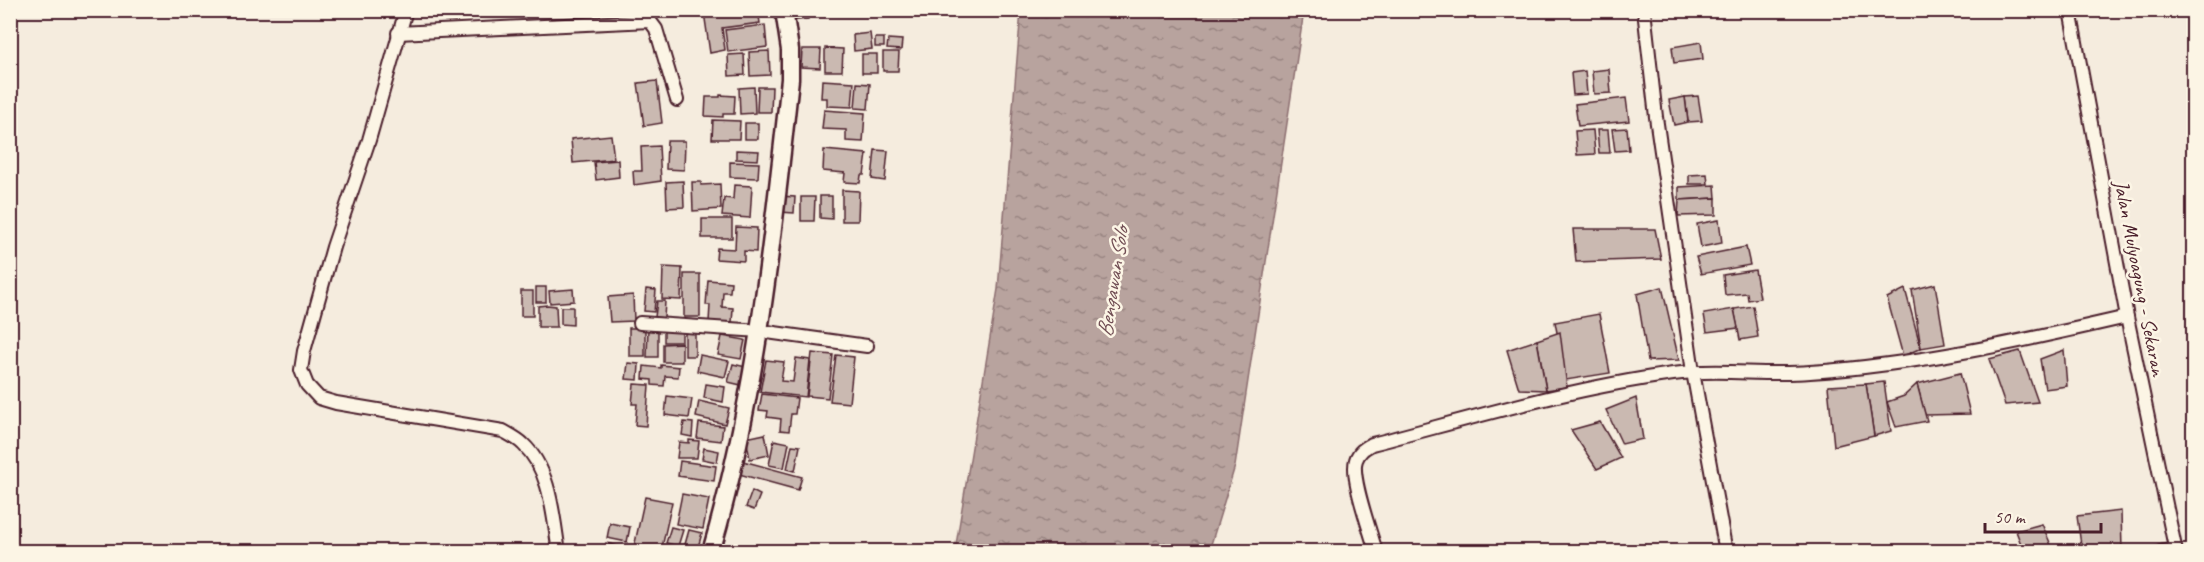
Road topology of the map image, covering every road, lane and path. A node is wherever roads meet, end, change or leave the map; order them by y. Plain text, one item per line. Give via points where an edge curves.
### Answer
1 (406, 10) edge
2 (784, 10) edge
3 (1644, 10) edge
4 (2070, 10) edge
5 (398, 33) junction
6 (677, 100) dead end
7 (2127, 317) junction
8 (640, 323) dead end
9 (760, 331) junction
10 (867, 346) dead end
11 (1693, 372) junction
12 (2175, 550) edge
13 (559, 552) edge
14 (711, 552) edge
15 (1376, 552) edge
16 (1726, 552) edge
17 (2160, 552) edge

1 - 5 street
2 - 9 street via 790,79
3 - 11 street
4 - 7 street, Jalan Mulyoagung - Sekaran
5 - 6 street via 650,21 656,29
5 - 13 street via 301,370 307,385 320,398 503,431 522,443 534,456 544,479
7 - 11 street via 1973,350 1869,367 1807,373
7 - 12 street, Jalan Mulyoagung - Sekaran
8 - 9 street
9 - 10 street
9 - 14 street
11 - 15 street via 1588,389 1372,444 1355,461 1356,480
11 - 16 street
12 - 17 street

